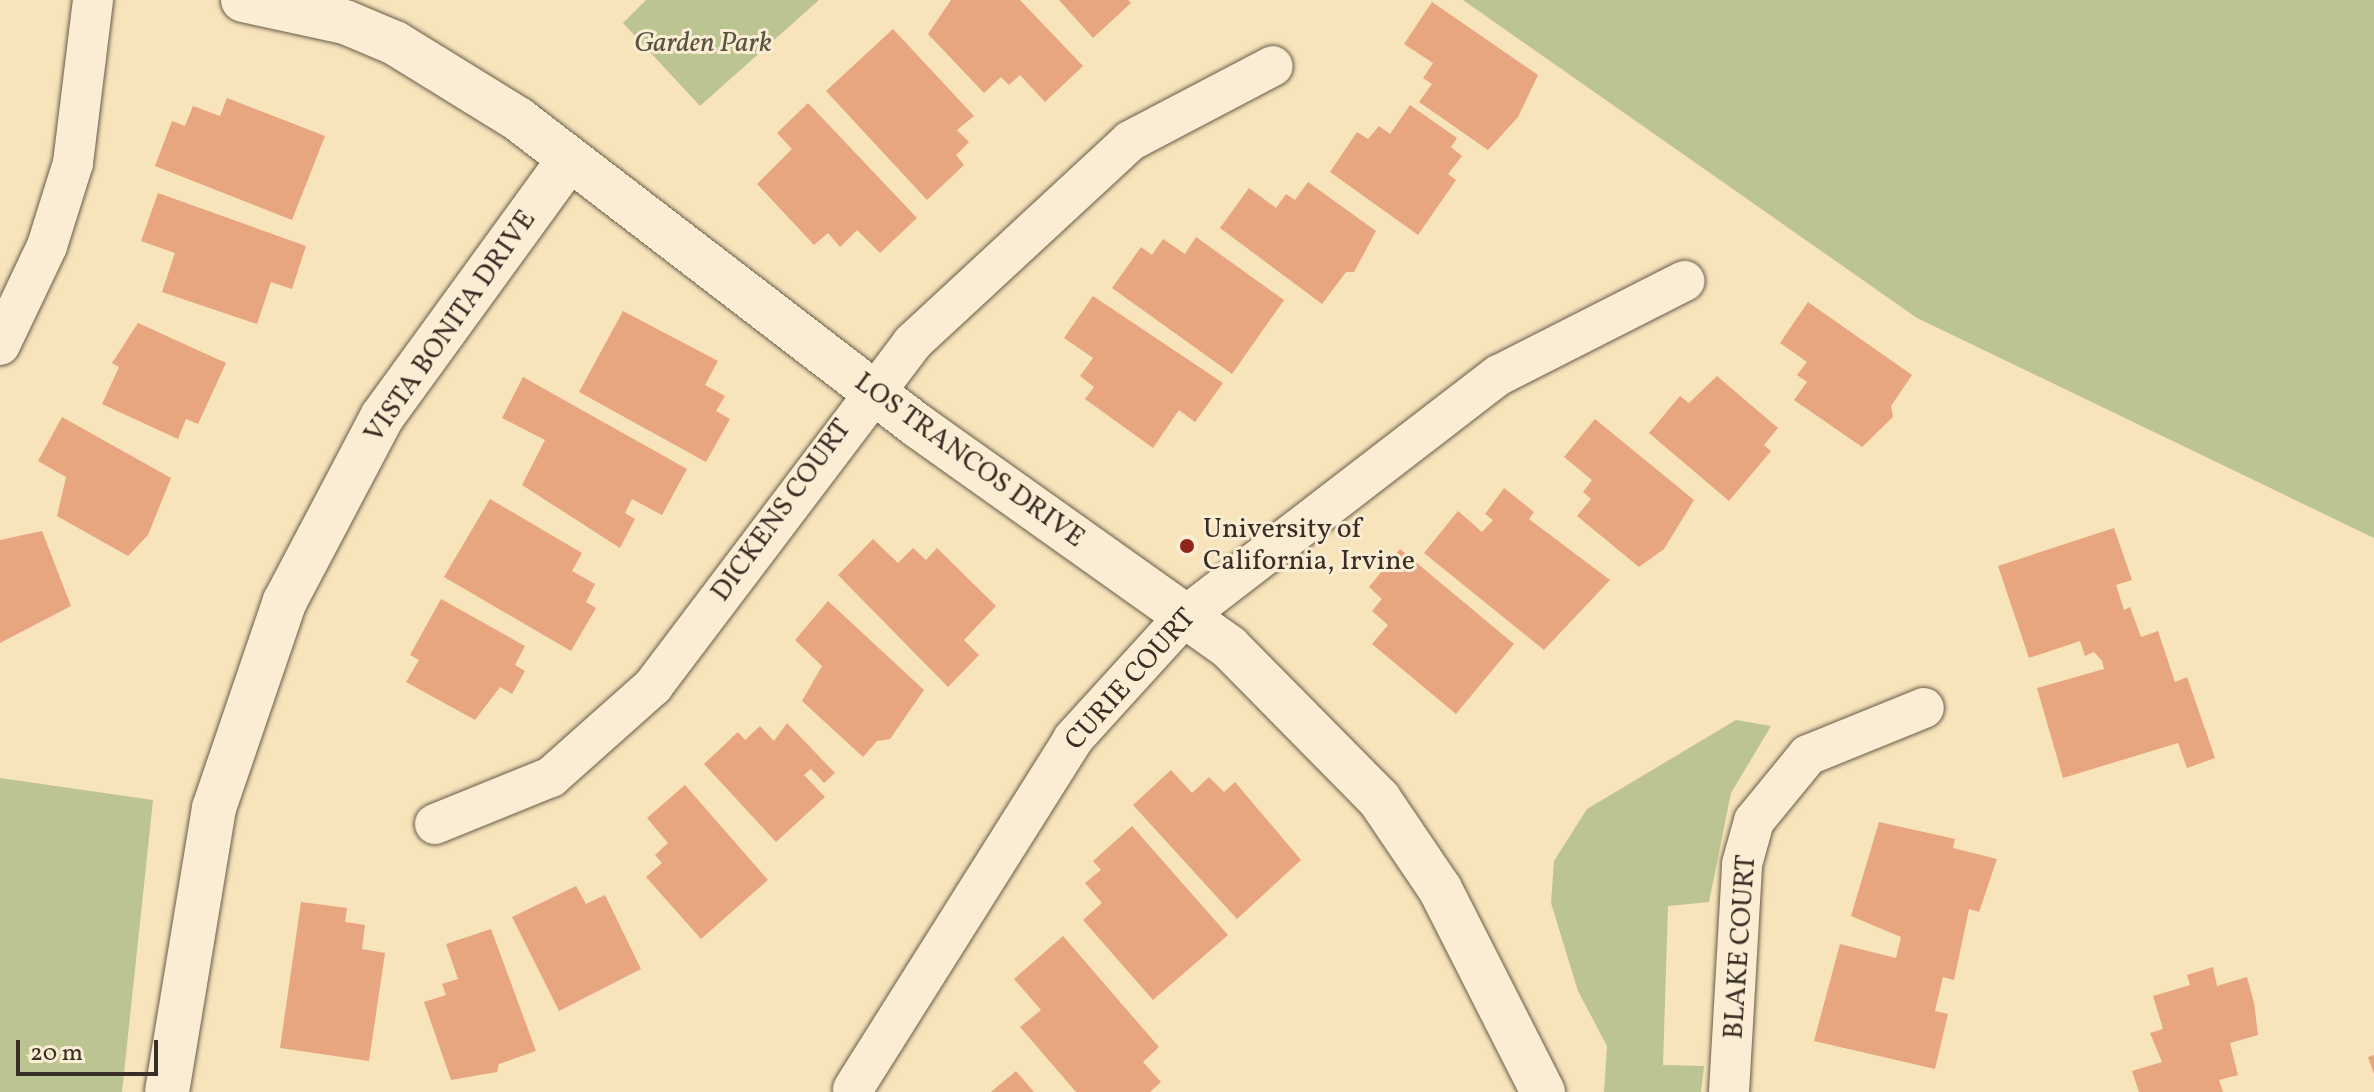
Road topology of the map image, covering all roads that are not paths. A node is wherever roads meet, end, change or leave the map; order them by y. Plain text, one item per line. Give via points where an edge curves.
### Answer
1 (93, 0) edge
2 (243, 0) edge
3 (1273, 66) dead end
4 (569, 160) junction
5 (1684, 281) dead end
6 (0, 345) edge
7 (870, 390) junction
8 (1183, 618) junction
9 (1924, 708) dead end
10 (435, 824) dead end
11 (853, 1089) dead end
12 (167, 1092) edge
13 (1543, 1092) edge
14 (1729, 1092) edge

1 - 6 street via 73,163 47,246
2 - 4 street, LOS TRANCOS DRIVE via 345,22 395,43 518,119
3 - 7 street, DICKENS COURT via 1130,141
4 - 7 street, LOS TRANCOS DRIVE
4 - 12 street, VISTA BONITA DRIVE via 382,417 285,601 214,808
5 - 8 street, CURIE COURT via 1499,375
7 - 8 street, LOS TRANCOS DRIVE
7 - 10 street, DICKENS COURT via 653,686 551,777
8 - 11 street, CURIE COURT via 1073,739
8 - 13 street, LOS TRANCOS DRIVE via 1229,647 1297,709 1379,799 1440,889
9 - 14 street, BLAKE COURT via 1808,755 1754,821 1742,864

